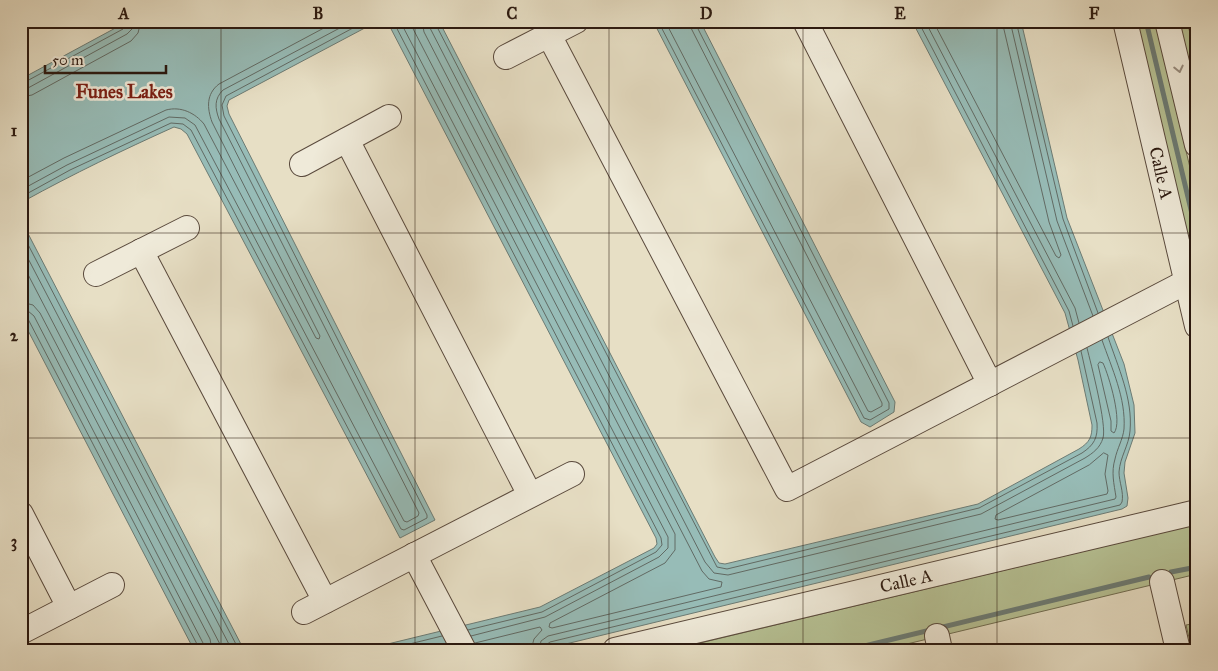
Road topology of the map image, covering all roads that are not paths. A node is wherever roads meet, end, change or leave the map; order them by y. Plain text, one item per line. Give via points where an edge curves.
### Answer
1 (576, 21) edge
2 (805, 21) edge
3 (1125, 21) edge
4 (1168, 21) edge
5 (549, 35) junction
6 (506, 57) dead end
7 (389, 117) dead end
8 (347, 140) junction
9 (1197, 145) edge
10 (302, 164) dead end
11 (187, 228) dead end
12 (141, 251) junction
13 (96, 274) dead end
14 (1186, 282) junction
15 (1197, 326) edge
16 (990, 384) junction
17 (572, 474) dead end
18 (530, 495) junction
19 (1197, 512) edge
20 (21, 514) edge
21 (414, 555) junction
22 (1162, 582) dead end
23 (112, 585) dead end
24 (325, 601) junction
25 (69, 607) junction
26 (304, 612) dead end
27 (21, 632) edge
28 (464, 650) edge
29 (616, 650) edge
30 (1178, 650) edge

1 - 5 street
2 - 16 street
3 - 14 street, Calle A
4 -> 9 street
5 - 6 street
5 - 16 street via 787,489
7 - 8 street
8 - 10 street
8 - 18 street
11 - 12 street
12 - 13 street
12 - 24 street
14 - 15 street, Calle A
14 - 16 street
17 - 18 street
18 - 21 street
19 - 29 street, Calle A
20 - 25 street
21 - 24 street
21 - 28 street
22 - 30 street
23 - 25 street
24 - 26 street
25 - 27 street

